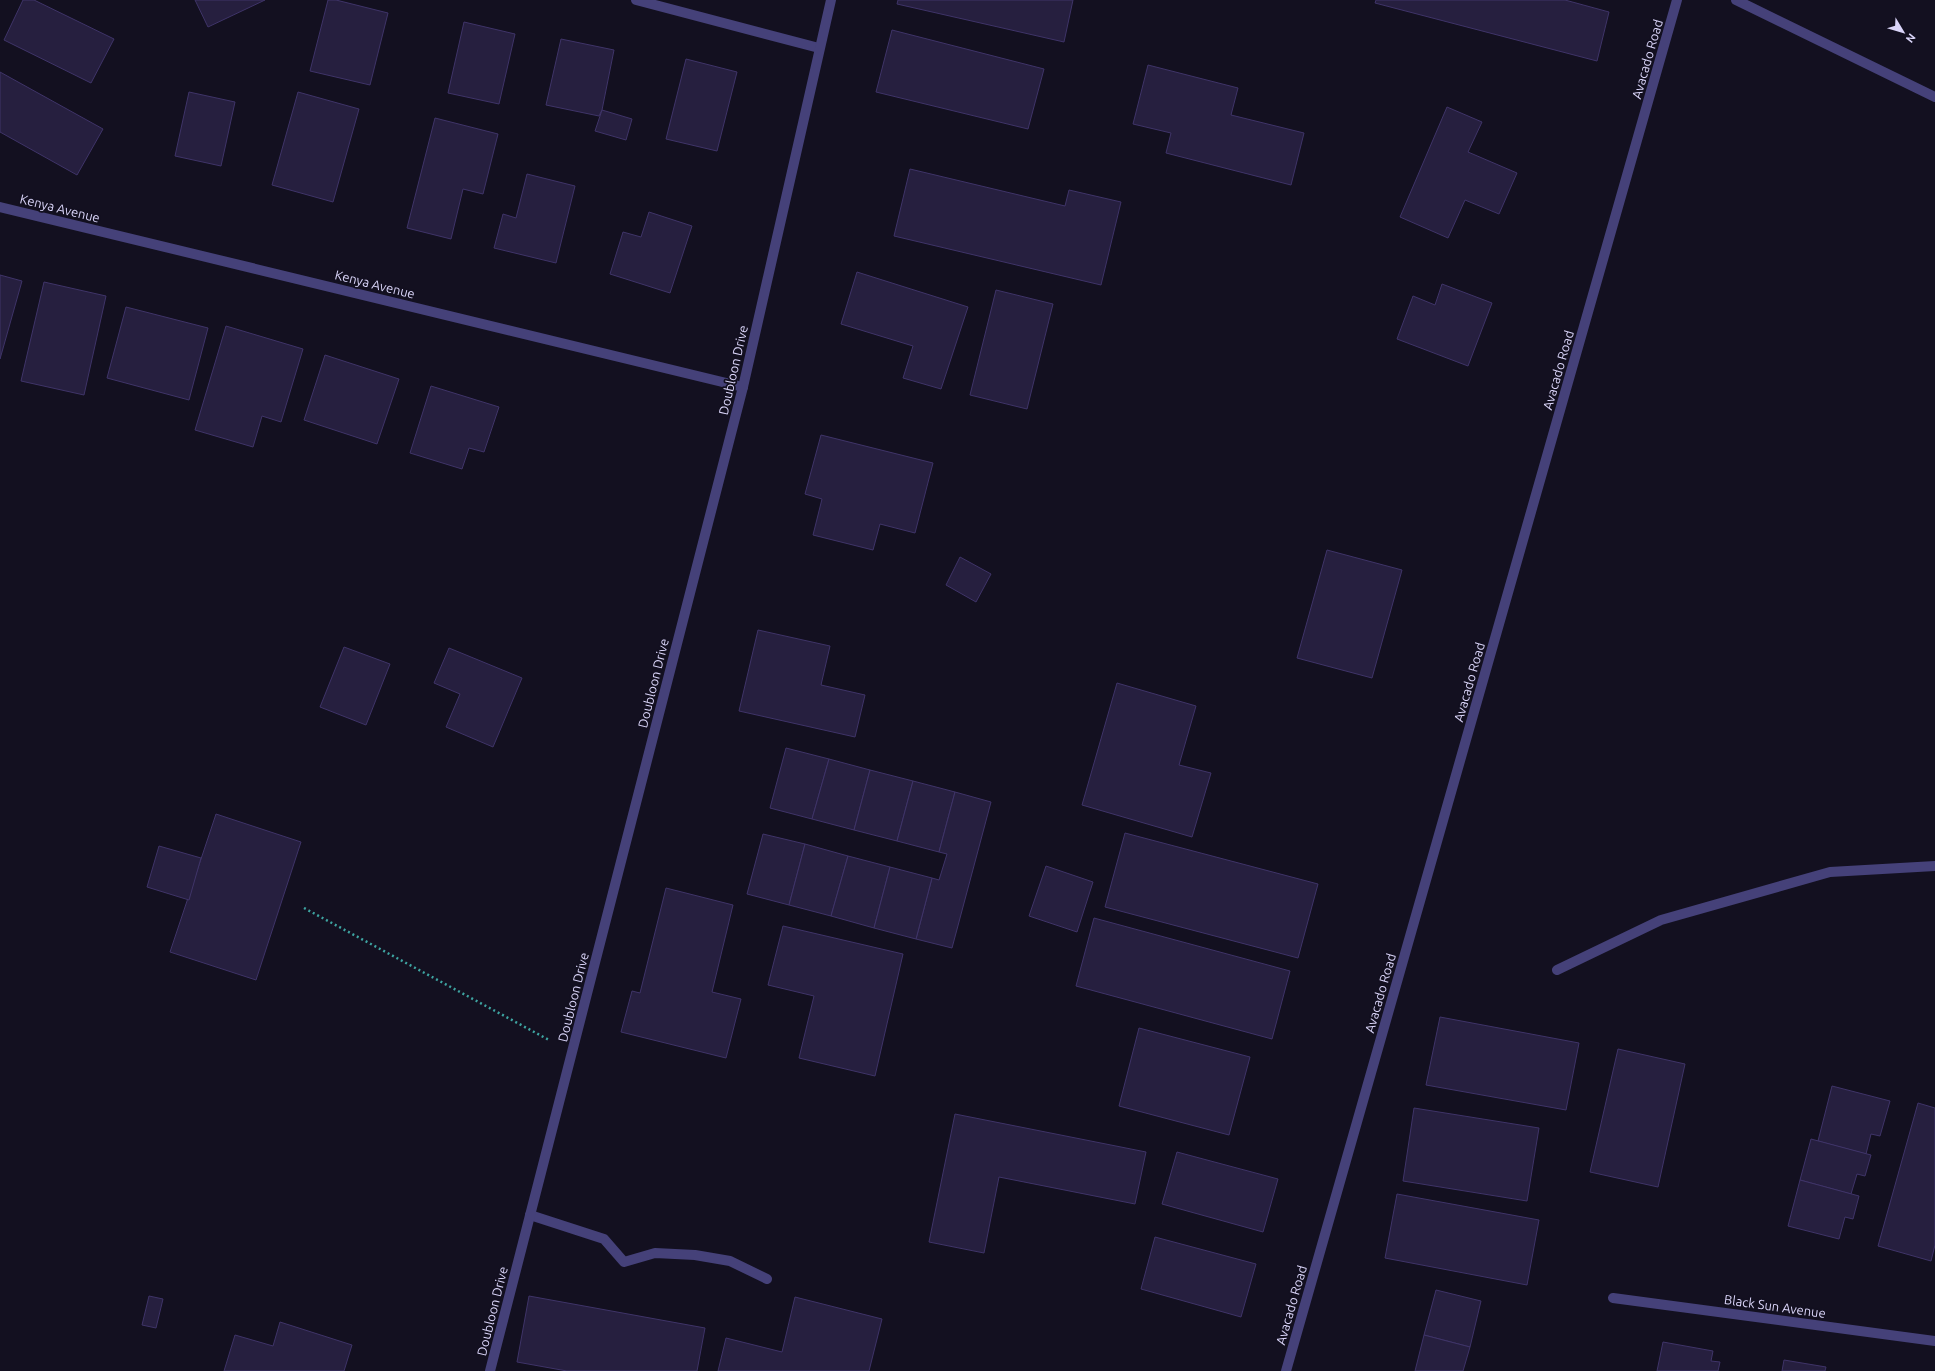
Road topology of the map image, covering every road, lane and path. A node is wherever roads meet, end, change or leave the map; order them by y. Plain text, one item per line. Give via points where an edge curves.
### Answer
1 (636, 0) edge
2 (831, 0) edge
3 (1677, 0) edge
4 (1736, 0) edge
5 (819, 48) junction
6 (1935, 97) edge
7 (0, 207) edge
8 (743, 387) junction
9 (1935, 866) edge
10 (304, 908) dead end
11 (1557, 970) dead end
12 (572, 1052) junction
13 (530, 1215) junction
14 (767, 1279) dead end
15 (1613, 1298) dead end
16 (1935, 1340) edge
17 (490, 1371) edge
18 (1286, 1371) edge

1 - 5 street
2 - 5 street, Doubloon Drive
3 - 18 street, Avacado Road
4 - 6 street
5 - 8 street, Doubloon Drive
7 - 8 street, Kenya Avenue
8 - 12 street, Doubloon Drive
9 - 11 street via 1830,872 1660,920
10 - 12 path
12 - 13 street, Doubloon Drive
13 - 14 street via 604,1239 624,1262 655,1252 696,1255 730,1261
13 - 17 street, Doubloon Drive
15 - 16 street, Black Sun Avenue

